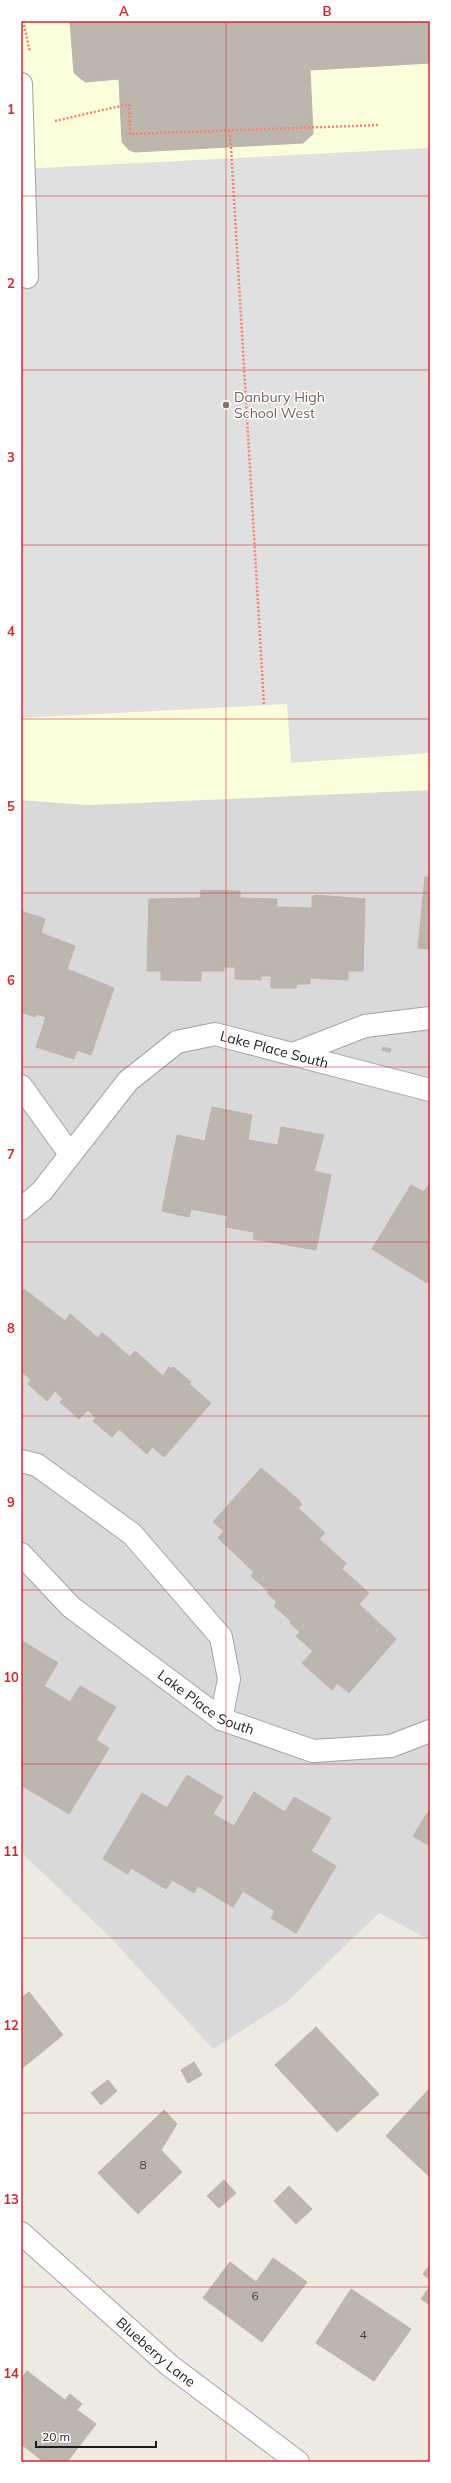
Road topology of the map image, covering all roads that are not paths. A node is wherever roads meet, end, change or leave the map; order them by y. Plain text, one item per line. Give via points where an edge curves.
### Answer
1 (21, 84) edge
2 (27, 277) dead end
3 (430, 1018) edge
4 (292, 1054) junction
5 (21, 1086) edge
6 (430, 1090) edge
7 (70, 1154) junction
8 (21, 1209) edge
9 (21, 1461) edge
10 (21, 1554) edge
11 (221, 1719) junction
12 (430, 1731) edge
13 (21, 2233) edge
14 (298, 2462) edge

1 - 2 street
3 - 4 street via 365,1026
4 - 6 street, Lake Place South
4 - 7 street, Lake Place South via 215,1034 178,1042 128,1081
5 - 7 street
7 - 8 street, Lake Place South via 42,1191
9 - 11 street via 37,1466 132,1534 221,1637 229,1679
10 - 11 street, Lake Place South via 71,1608
11 - 12 street, Lake Place South via 314,1751 391,1746
13 - 14 street, Blueberry Lane via 169,2365

